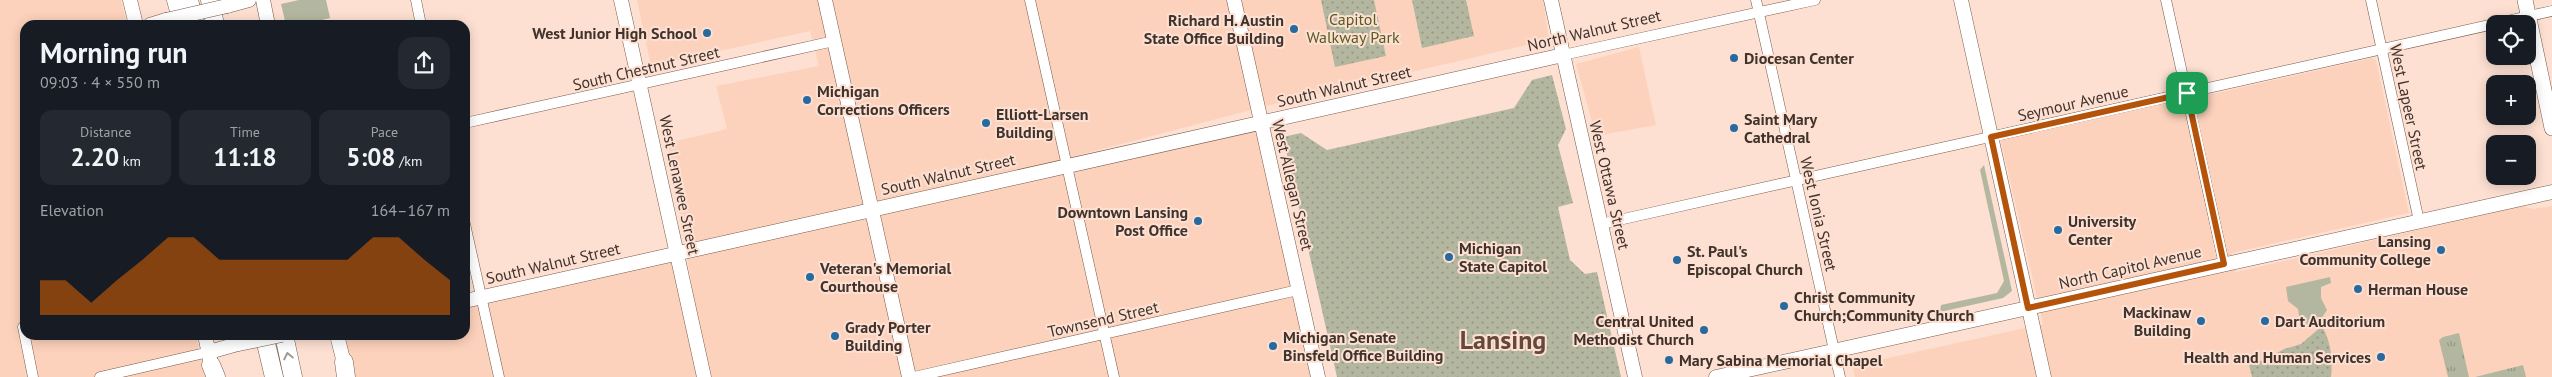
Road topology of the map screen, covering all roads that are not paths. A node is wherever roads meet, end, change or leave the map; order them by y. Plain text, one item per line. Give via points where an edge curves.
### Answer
1 (130, 0) edge
2 (176, 0) edge
3 (189, 0) edge
4 (210, 0) edge
5 (248, 0) edge
6 (263, 0) edge
7 (416, 0) edge
8 (621, 0) edge
9 (825, 0) edge
10 (1030, 0) edge
11 (1234, 0) edge
12 (1551, 0) edge
13 (1756, 0) edge
14 (1815, 0) edge
15 (1961, 0) edge
16 (2166, 0) edge
17 (2371, 0) edge
18 (2525, 0) edge
19 (224, 3) edge
20 (2552, 11) edge
21 (1758, 13) junction
22 (2529, 15) edge
23 (2534, 15) edge
24 (135, 20) edge
25 (174, 20) edge
26 (179, 20) edge
27 (194, 20) edge
28 (214, 20) edge
29 (224, 20) edge
30 (267, 20) edge
31 (420, 20) edge
32 (2486, 26) edge
33 (834, 41) junction
34 (2381, 49) junction
35 (2536, 50) edge
36 (1563, 55) junction
37 (1440, 83) joint
38 (640, 85) junction
39 (2187, 93) junction
40 (470, 122) edge
41 (1261, 122) junction
42 (2552, 128) edge
43 (1991, 137) junction
44 (1067, 166) junction
45 (1796, 180) junction
46 (2552, 192) edge
47 (871, 209) junction
48 (2419, 221) junction
49 (1601, 224) junction
50 (470, 247) edge
51 (677, 254) junction
52 (2224, 264) junction
53 (1298, 290) junction
54 (481, 297) junction
55 (470, 300) edge
56 (2028, 308) junction
57 (1104, 334) junction
58 (26, 340) edge
59 (207, 340) edge
60 (258, 340) edge
61 (265, 340) edge
62 (284, 340) edge
63 (338, 340) edge
64 (1834, 352) junction
65 (212, 368) edge
66 (346, 372) edge
67 (33, 377) edge
68 (100, 377) edge
69 (274, 377) edge
70 (293, 377) edge
71 (499, 377) edge
72 (704, 377) edge
73 (909, 377) edge
74 (914, 377) edge
75 (1114, 377) edge
76 (1318, 377) edge
77 (1635, 377) edge
78 (1716, 377) edge
79 (1840, 377) edge
80 (2044, 377) edge

1 - 24 street
2 - 25 highway
3 - 27 highway
4 - 28 highway
5 - 19 street
6 - 30 street
7 - 31 street
8 - 38 street, West Lenawee Street
9 - 33 street
10 - 44 street
11 - 41 street, West Allegan Street
12 - 36 street, West Ottawa Street
13 - 21 street, West Ionia Street
14 - 21 street, North Walnut Street
15 - 43 street
16 - 39 street
17 - 34 street, West Lapeer Street
18 - 22 main road
19 - 26 street, bridge
19 - 29 highway
20 - 23 street, Seymour Avenue
21 - 36 street, North Walnut Street
21 - 45 street, West Ionia Street
32 - 34 street, Seymour Avenue
33 - 38 street, South Chestnut Street
33 - 47 street
34 - 39 street, Seymour Avenue
34 - 48 street, West Lapeer Street
35 - 42 main road
36 - 37 street, North Walnut Street
36 - 49 street, West Ottawa Street
37 - 41 street, South Walnut Street
38 - 40 street, South Chestnut Street
38 - 51 street, West Lenawee Street
39 - 43 street, Seymour Avenue
39 - 52 street
41 - 44 street, South Walnut Street
41 - 53 street, West Allegan Street
43 - 45 street, Seymour Avenue
43 - 56 street
44 - 47 street, South Walnut Street
44 - 57 street
45 - 49 street, Seymour Avenue
45 - 64 street, West Ionia Street
46 - 48 street, North Capitol Avenue
47 - 51 street, South Walnut Street
47 - 73 street
48 - 52 street, North Capitol Avenue
49 - 77 street, West Ottawa Street
50 - 54 street
51 - 54 street, South Walnut Street
51 - 72 street, West Lenawee Street
52 - 56 street, North Capitol Avenue
53 - 57 street, Townsend Street
53 - 76 street, West Allegan Street
54 - 55 street, South Walnut Street
54 - 71 street
56 - 64 street, North Capitol Avenue
56 - 80 street
57 - 74 street, Townsend Street
57 - 75 street
58 - 67 street
59 - 65 street
60 - 65 street, bridge via 234,345
61 - 69 highway
70 -> 62 highway
63 - 66 street
64 - 78 street, North Capitol Avenue
64 - 79 street, West Ionia Street
65 - 68 street

